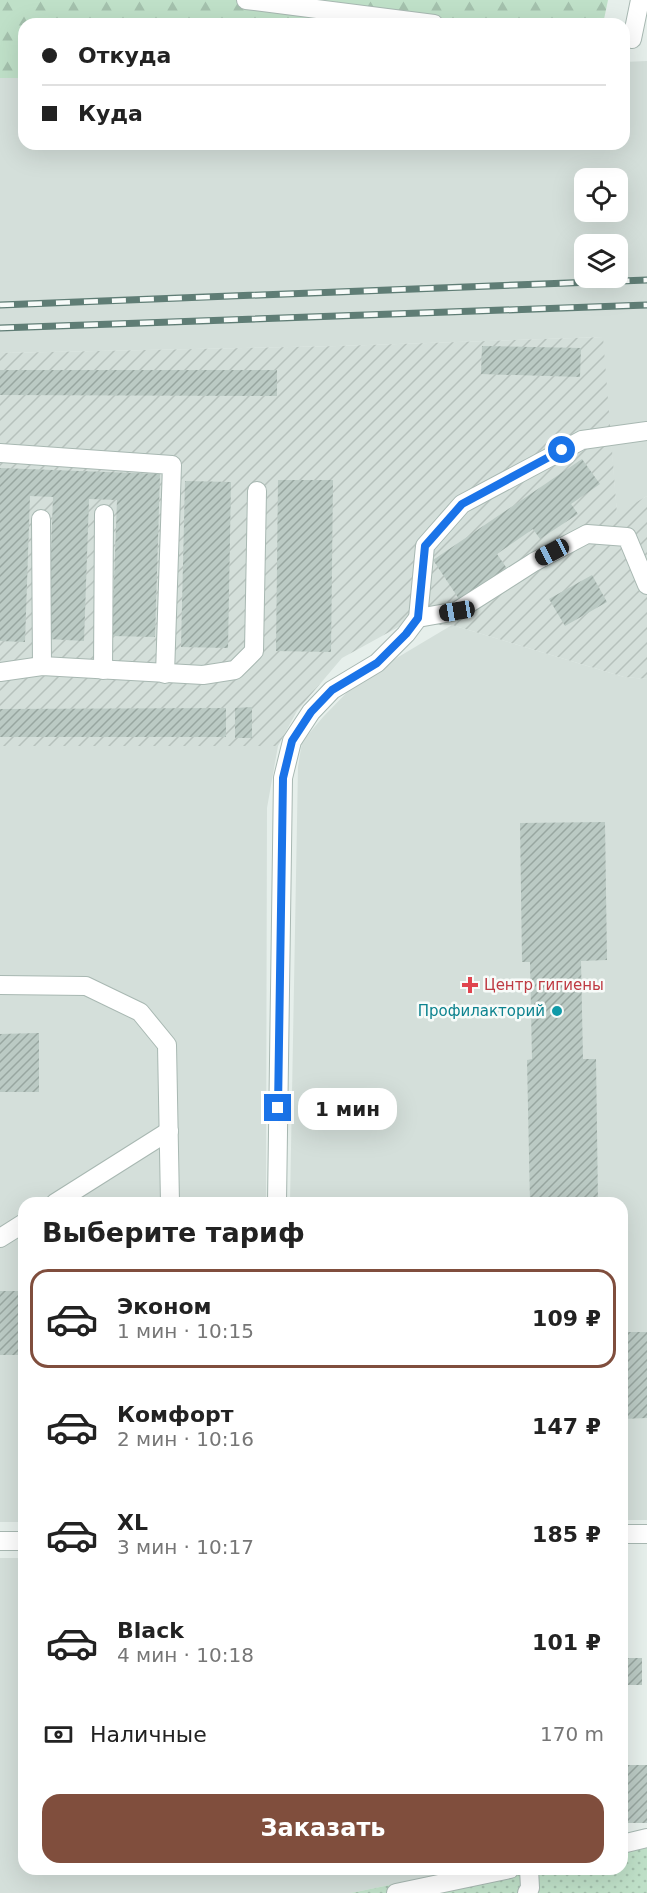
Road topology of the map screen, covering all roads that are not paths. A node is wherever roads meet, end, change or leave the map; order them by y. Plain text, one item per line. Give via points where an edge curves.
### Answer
1 (246, 0) edge
2 (640, 0) edge
3 (387, 18) edge
4 (634, 39) edge
5 (647, 431) edge
6 (0, 453) edge
7 (257, 491) dead end
8 (104, 514) dead end
9 (41, 519) dead end
10 (647, 585) edge
11 (418, 618) junction
12 (42, 666) junction
13 (103, 670) junction
14 (0, 672) edge
15 (165, 674) junction
16 (0, 985) edge
17 (169, 1131) junction
18 (64, 1197) edge
19 (170, 1197) edge
20 (277, 1197) edge
21 (18, 1227) edge
22 (0, 1238) edge
23 (628, 1534) edge
24 (647, 1534) edge
25 (0, 1541) edge
26 (18, 1541) edge
27 (647, 1838) edge
28 (628, 1843) edge
29 (482, 1875) edge
30 (529, 1875) edge
31 (396, 1893) edge
32 (527, 1893) edge

1 - 3 street
2 - 4 street
5 - 11 street via 582,440 462,504 425,546
6 - 15 street via 172,465
7 - 15 street via 254,651 235,670 203,675
8 - 13 street
9 - 12 street
10 - 11 street via 627,537 587,534 457,611
11 - 20 street via 377,663 332,690 292,741 283,778
12 - 13 street
12 - 14 street
13 - 15 street
16 - 17 street via 86,986 140,1012 167,1046
17 - 18 street
17 - 19 street
21 - 22 street
23 - 24 street
25 - 26 street
27 - 28 street
29 - 31 street
30 - 32 street

